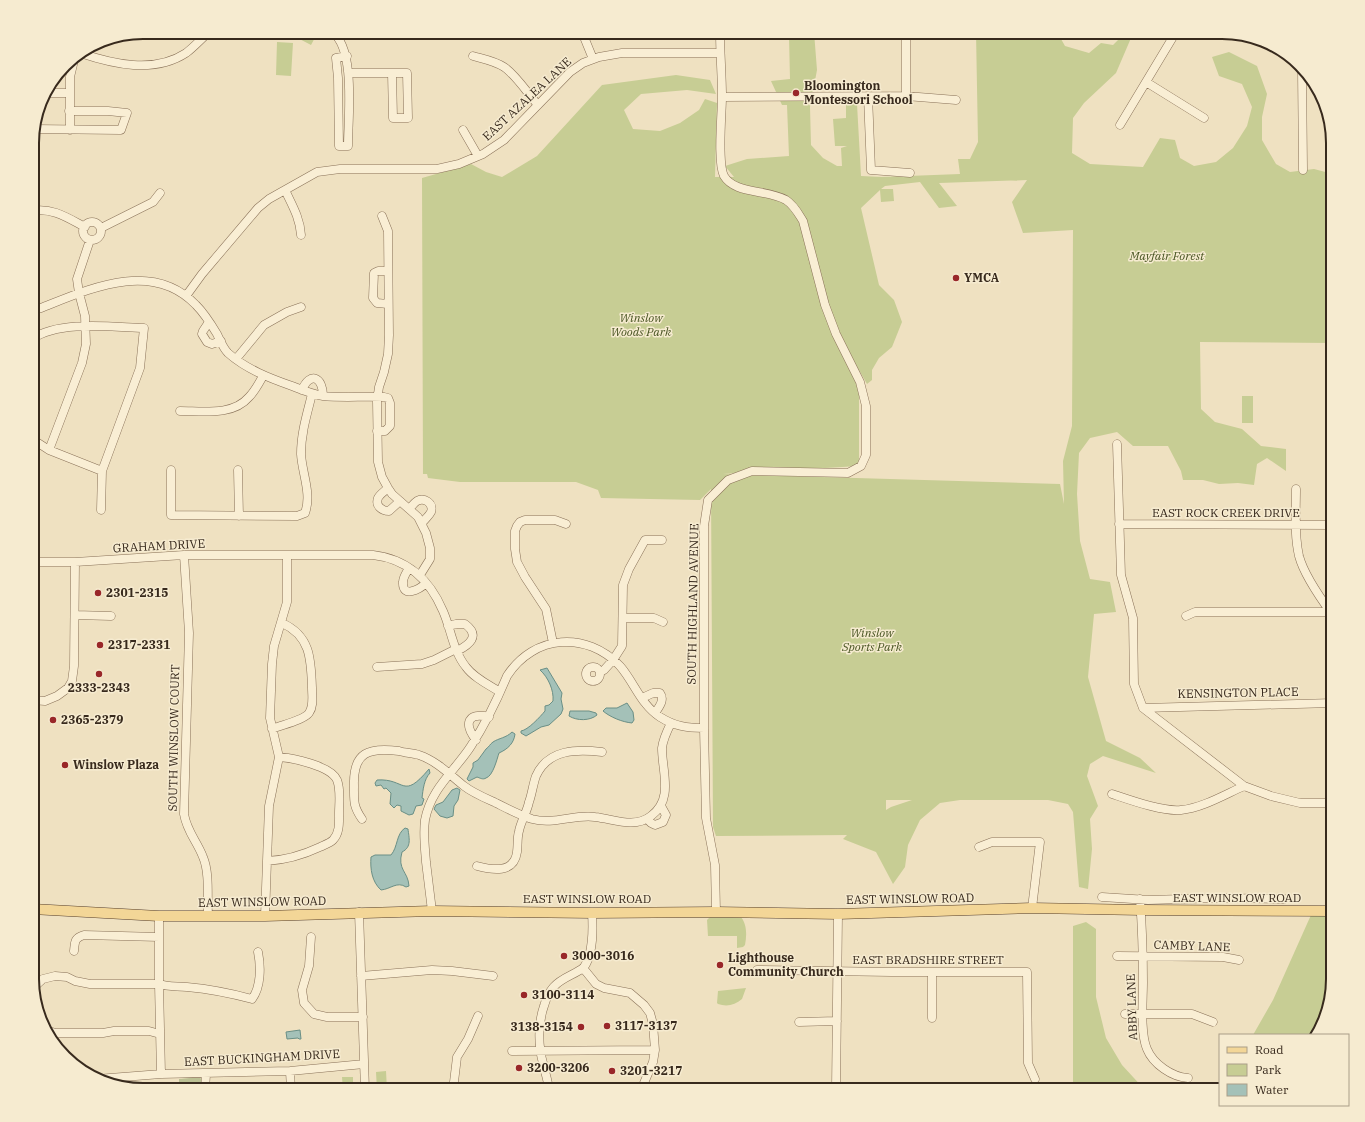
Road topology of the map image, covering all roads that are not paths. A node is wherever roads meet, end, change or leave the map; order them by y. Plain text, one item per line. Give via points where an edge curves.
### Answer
1 (201, 39) edge
2 (338, 39) edge
3 (585, 39) edge
4 (720, 39) edge
5 (906, 39) edge
6 (1172, 39) edge
7 (720, 53) junction
8 (87, 56) edge
9 (346, 56) junction
10 (474, 56) dead end
11 (593, 59) junction
12 (72, 68) edge
13 (349, 73) junction
14 (392, 73) junction
15 (1302, 78) edge
16 (1146, 82) junction
17 (52, 93) edge
18 (69, 93) junction
19 (868, 96) junction
20 (906, 96) junction
21 (722, 97) junction
22 (956, 100) dead end
23 (538, 105) junction
24 (69, 111) junction
25 (1204, 118) dead end
26 (1120, 125) dead end
27 (40, 129) edge
28 (70, 130) junction
29 (463, 130) dead end
30 (478, 156) junction
31 (1303, 170) dead end
32 (910, 173) dead end
33 (285, 190) junction
34 (160, 193) dead end
35 (39, 211) edge
36 (382, 216) dead end
37 (84, 227) junction
38 (100, 228) junction
39 (301, 235) dead end
40 (90, 240) junction
41 (388, 270) junction
42 (79, 293) junction
43 (186, 296) junction
44 (388, 304) junction
45 (301, 307) dead end
46 (39, 308) edge
47 (209, 322) junction
48 (86, 327) junction
49 (39, 334) edge
50 (221, 342) junction
51 (236, 359) junction
52 (263, 376) junction
53 (302, 390) junction
54 (312, 394) junction
55 (323, 396) junction
56 (377, 396) junction
57 (180, 411) dead end
58 (377, 431) junction
59 (39, 443) edge
60 (1117, 444) dead end
61 (49, 450) junction
62 (171, 470) dead end
63 (238, 470) dead end
64 (102, 471) junction
65 (388, 488) junction
66 (1296, 489) dead end
67 (400, 501) junction
68 (410, 508) junction
69 (101, 510) dead end
70 (239, 516) junction
71 (422, 522) junction
72 (566, 524) dead end
73 (1119, 524) junction
74 (1296, 525) junction
75 (1326, 525) edge
76 (662, 540) dead end
77 (184, 555) junction
78 (287, 555) junction
79 (39, 562) edge
80 (75, 562) junction
81 (409, 568) junction
82 (420, 575) junction
83 (426, 583) junction
84 (1326, 604) edge
85 (1326, 613) edge
86 (75, 615) junction
87 (111, 616) dead end
88 (1186, 616) dead end
89 (622, 618) junction
90 (663, 622) dead end
91 (282, 623) junction
92 (448, 626) junction
93 (553, 643) junction
94 (456, 650) junction
95 (613, 660) junction
96 (377, 667) dead end
97 (600, 672) dead end
98 (500, 692) junction
99 (642, 698) junction
100 (39, 701) edge
101 (1326, 703) edge
102 (1144, 708) junction
103 (655, 713) junction
104 (490, 717) junction
105 (671, 723) junction
106 (704, 728) junction
107 (272, 729) junction
108 (476, 740) junction
109 (602, 752) dead end
110 (279, 757) junction
111 (449, 773) junction
112 (1244, 786) junction
113 (1112, 794) dead end
114 (1326, 802) edge
115 (661, 806) junction
116 (524, 816) junction
117 (362, 819) dead end
118 (647, 819) junction
119 (979, 847) dead end
120 (267, 861) junction
121 (477, 866) dead end
122 (1102, 898) dead end
123 (1140, 899) junction
124 (1284, 899) dead end
125 (1032, 908) junction
126 (39, 909) edge
127 (1141, 910) junction
128 (432, 911) junction
129 (1326, 911) edge
130 (359, 912) junction
131 (716, 912) junction
132 (592, 913) junction
133 (838, 914) junction
134 (159, 916) junction
135 (208, 916) junction
136 (265, 916) junction
137 (159, 937) junction
138 (311, 937) dead end
139 (74, 951) dead end
140 (258, 952) dead end
141 (1117, 956) dead end
142 (1143, 956) junction
143 (1239, 960) dead end
144 (583, 968) junction
145 (758, 970) dead end
146 (838, 972) junction
147 (932, 972) junction
148 (362, 976) junction
149 (493, 976) dead end
150 (39, 983) edge
151 (159, 984) junction
152 (1143, 1013) junction
153 (1125, 1014) dead end
154 (478, 1016) dead end
155 (363, 1017) junction
156 (932, 1018) dead end
157 (837, 1021) junction
158 (799, 1022) dead end
159 (1213, 1022) dead end
160 (54, 1033) edge
161 (160, 1034) junction
162 (655, 1050) junction
163 (512, 1051) dead end
164 (540, 1051) junction
165 (364, 1064) junction
166 (290, 1071) junction
167 (161, 1074) junction
168 (206, 1074) junction
169 (112, 1078) edge
170 (1188, 1078) dead end
171 (1035, 1079) dead end
172 (205, 1083) edge
173 (291, 1083) edge
174 (365, 1083) edge
175 (454, 1083) edge
176 (548, 1083) edge
177 (644, 1083) edge
178 (836, 1083) edge

1 - 8 street via 186,53 164,63 116,63
2 - 9 street
3 - 11 street
4 - 7 street, SOUTH HIGHLAND AVENUE
5 - 20 street
6 - 16 street
7 - 11 street, EAST AZALEA LANE via 622,53
7 - 21 street, SOUTH HIGHLAND AVENUE
9 - 13 street
9 - 13 street via 336,58 339,146 348,146
10 - 23 street via 504,67
11 - 23 street, EAST AZALEA LANE via 570,72
12 - 18 street
13 - 14 street
14 - 14 street via 407,73 408,118 393,118
15 - 31 street
16 - 25 street
16 - 26 street
17 - 18 street
18 - 24 street
19 - 20 street
19 - 21 street
19 - 32 street via 871,170
20 - 22 street
21 - 106 street, SOUTH HIGHLAND AVENUE via 721,162 728,182 786,200 796,209 803,221 825,304 836,334 860,382 866,406 866,455 861,466 848,473 752,471 728,480 708,500 704,526
23 - 30 street, EAST AZALEA LANE via 504,140 490,151
24 - 28 street
24 - 28 street via 127,113 121,130
27 - 28 street
29 - 30 street
30 - 33 street, EAST AZALEA LANE via 452,166 429,170 332,169 317,172
33 - 39 street via 298,217
33 - 43 street, EAST AZALEA LANE via 258,208
34 - 38 street via 153,202
35 - 37 street via 52,212
36 - 41 street via 388,231
37 - 38 street via 94,223
37 - 40 street via 84,235
38 - 40 street via 98,238
40 - 42 street via 77,279
41 - 44 street
41 - 44 street via 374,273 373,298 377,303
42 - 43 street via 110,283 139,281 165,285
42 - 46 street
42 - 48 street
43 - 47 street
44 - 56 street via 388,354
45 - 51 street via 264,325
47 - 50 street
47 - 50 street via 202,334 207,342
48 - 49 street via 53,329
48 - 61 street via 82,363
48 - 64 street via 144,328 140,368
50 - 51 street via 226,351
51 - 52 street
52 - 53 street
52 - 57 street via 248,398 228,410
53 - 54 street
53 - 55 street via 306,381 316,378 322,384
54 - 55 street
54 - 70 street via 302,442 302,464 307,493 305,513 297,516
55 - 56 street
56 - 58 street
56 - 58 street via 390,400 389,428
58 - 65 street via 380,469
59 - 61 street
60 - 73 street
61 - 64 street
62 - 70 street via 171,515
63 - 70 street
64 - 69 street
65 - 67 street
65 - 67 street via 378,499 380,508 389,511
66 - 74 street
67 - 68 street
68 - 71 street
68 - 71 street via 419,500 430,503 430,514
71 - 82 street via 430,554 429,562
72 - 93 street via 554,520 525,520 516,526 515,531 517,562 546,609
73 - 74 street, EAST ROCK CREEK DRIVE
73 - 102 street via 1121,575 1133,618 1134,684
74 - 75 street, EAST ROCK CREEK DRIVE
74 - 84 street via 1299,557 1308,578
76 - 89 street via 645,540 629,570 624,585
77 - 78 street, GRAHAM DRIVE
77 - 80 street, GRAHAM DRIVE
77 - 135 street, SOUTH WINSLOW COURT via 189,633 184,814 189,831 205,863
78 - 81 street, GRAHAM DRIVE via 373,555 391,559
78 - 91 street via 287,602
79 - 80 street, GRAHAM DRIVE
80 - 86 street
81 - 82 street, GRAHAM DRIVE
81 - 83 street via 403,582 406,590 412,592
82 - 83 street
83 - 92 street via 443,611
85 - 88 street via 1196,612
86 - 87 street
86 - 100 street via 72,681 68,688 57,696
89 - 90 street via 654,618
89 - 95 street via 622,646
91 - 107 street via 273,654 270,718
91 - 107 street via 296,631 306,645 311,665 312,704 304,717
92 - 94 street
92 - 94 street via 464,624 472,635 469,644
93 - 95 street via 570,642 584,645 603,652
93 - 98 street via 535,649 520,660 507,676
94 - 96 street via 422,664
94 - 98 street via 461,661 471,672
95 - 97 street
95 - 99 street
98 - 104 street
99 - 103 street
99 - 103 street via 660,693 662,701
101 - 102 street, KENSINGTON PLACE
102 - 112 street
103 - 105 street
104 - 108 street
104 - 108 street via 478,715 470,719 469,729
105 - 106 street via 681,727
105 - 115 street via 663,744 665,792
106 - 131 street, SOUTH HIGHLAND AVENUE via 706,818 715,865
107 - 110 street
108 - 111 street
109 - 116 street via 568,751 549,760 536,776
110 - 120 street via 268,806
110 - 120 street via 295,759 334,775 338,788 338,829 332,841 302,855
111 - 116 street via 472,792
111 - 117 street via 432,760 414,754 382,749 371,751 359,760 354,772 355,809
111 - 128 street via 434,794 425,820
112 - 113 street via 1202,805 1180,810 1159,808
112 - 114 street via 1300,803
115 - 118 street
115 - 118 street via 666,815 663,822 655,825
116 - 118 street via 548,821 588,816 630,823
116 - 121 street via 519,830 517,854 510,864 499,870
119 - 125 street via 992,842 1040,842
120 - 136 street
122 - 123 street, EAST WINSLOW ROAD
123 - 124 street, EAST WINSLOW ROAD
123 - 127 street
125 - 127 main road, EAST WINSLOW ROAD
125 - 133 main road, EAST WINSLOW ROAD
126 - 134 main road, EAST WINSLOW ROAD
127 - 129 main road, EAST WINSLOW ROAD
127 - 142 street, ABBY LANE
128 - 130 main road, EAST WINSLOW ROAD
128 - 132 main road, EAST WINSLOW ROAD
130 - 136 main road, EAST WINSLOW ROAD
130 - 148 street
131 - 132 main road, EAST WINSLOW ROAD
131 - 133 main road, EAST WINSLOW ROAD
132 - 144 street via 589,956
133 - 146 street
134 - 135 main road, EAST WINSLOW ROAD
134 - 137 street
135 - 136 main road, EAST WINSLOW ROAD
137 - 139 street via 84,934 75,941
137 - 151 street
138 - 155 street via 309,966 302,990 304,1002 314,1014 326,1017
140 - 151 street via 260,964 257,993 252,999 230,993
141 - 142 street, CAMBY LANE
142 - 143 street, CAMBY LANE via 1223,957
142 - 152 street, ABBY LANE
144 - 162 street via 596,984 630,993 644,1005 653,1024
144 - 164 street via 555,984 548,995 540,1022
145 - 146 street, EAST BRADSHIRE STREET
146 - 147 street, EAST BRADSHIRE STREET
146 - 157 street
147 - 156 street
147 - 171 street, EAST BRADSHIRE STREET via 1027,972 1028,1063
148 - 149 street via 432,970
148 - 155 street
150 - 151 street via 55,976 90,984
151 - 161 street
152 - 153 street
152 - 159 street via 1192,1014
152 - 170 street, ABBY LANE via 1147,1049 1156,1062 1168,1071
154 - 175 street via 457,1057
155 - 165 street
157 - 158 street
157 - 178 street
160 - 161 street via 149,1031
161 - 167 street
162 - 164 street
162 - 177 street
163 - 164 street
164 - 176 street
165 - 166 street, EAST BUCKINGHAM DRIVE
165 - 174 street
166 - 168 street, EAST BUCKINGHAM DRIVE
166 - 173 street
167 - 168 street, EAST BUCKINGHAM DRIVE
167 - 169 street, EAST BUCKINGHAM DRIVE
168 - 172 street

